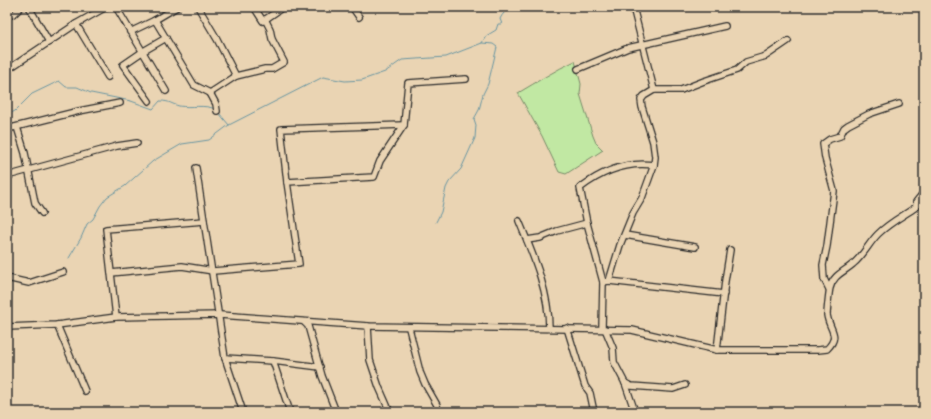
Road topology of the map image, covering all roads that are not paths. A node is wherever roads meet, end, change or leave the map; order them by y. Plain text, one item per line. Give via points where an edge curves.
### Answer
1 (21, 7) edge
2 (29, 7) edge
3 (106, 7) edge
4 (116, 7) edge
5 (178, 7) edge
6 (198, 7) edge
7 (254, 7) edge
8 (283, 7) edge
9 (352, 7) edge
10 (633, 7) edge
11 (7, 17) edge
12 (359, 17) dead end
13 (265, 19) junction
14 (154, 20) junction
15 (76, 24) junction
16 (725, 26) dead end
17 (130, 32) junction
18 (166, 38) junction
19 (788, 41) dead end
20 (49, 42) junction
21 (642, 45) junction
22 (142, 52) junction
23 (578, 69) dead end
24 (7, 70) edge
25 (236, 76) junction
26 (108, 77) dead end
27 (466, 80) dead end
28 (654, 90) junction
29 (166, 91) dead end
30 (210, 92) junction
31 (149, 101) dead end
32 (120, 103) dead end
33 (899, 104) dead end
34 (217, 111) dead end
35 (404, 125) junction
36 (17, 127) junction
37 (7, 129) edge
38 (137, 143) dead end
39 (654, 165) junction
40 (196, 168) dead end
41 (29, 171) junction
42 (7, 176) edge
43 (286, 182) junction
44 (924, 192) edge
45 (42, 213) dead end
46 (204, 221) junction
47 (519, 221) dead end
48 (587, 224) junction
49 (625, 235) junction
50 (527, 240) junction
51 (695, 247) dead end
52 (730, 250) dead end
53 (213, 271) junction
54 (62, 272) dead end
55 (111, 273) junction
56 (7, 278) edge
57 (606, 282) junction
58 (829, 289) junction
59 (724, 294) junction
60 (220, 316) junction
61 (116, 317) junction
62 (304, 322) junction
63 (56, 325) junction
64 (368, 326) junction
65 (7, 328) edge
66 (409, 328) junction
67 (549, 328) junction
68 (567, 328) junction
69 (604, 329) junction
70 (717, 350) junction
71 (226, 358) junction
72 (273, 361) junction
73 (320, 367) junction
74 (625, 383) junction
75 (685, 385) dead end
76 (85, 391) dead end
77 (243, 412) edge
78 (290, 412) edge
79 (336, 412) edge
80 (390, 412) edge
81 (438, 412) edge
82 (594, 412) edge
83 (635, 412) edge

1 - 11 street
2 - 20 street
3 - 15 street
4 - 17 street
5 - 14 street
6 - 25 street
7 - 13 street via 263,21
8 - 13 street
9 - 12 street
10 - 21 street
13 - 25 street via 284,62 272,69
14 - 17 street
14 - 18 street
15 - 20 street
15 - 26 street
16 - 21 street
17 - 22 street
18 - 22 street
18 - 30 street via 194,85
19 - 28 street via 766,56 746,62 737,70 681,90
20 - 24 street
21 - 23 street via 628,48
21 - 28 street
22 - 29 street
22 - 31 street via 123,65
25 - 30 street
27 - 35 street via 408,83
28 - 39 street via 641,100 653,142
30 - 34 street
32 - 36 street
33 - 58 street via 869,114 848,125 840,136 823,144 834,191 823,265 824,279
35 - 43 street via 380,161 374,177
35 - 43 street via 281,129
36 - 37 street
36 - 41 street
38 - 41 street via 117,146
39 - 48 street via 641,163 618,167 580,188
39 - 49 street
40 - 46 street
41 - 42 street
41 - 45 street via 35,203
43 - 53 street via 299,264
44 - 58 street via 916,202 916,207 892,221 878,234 853,264 837,275
46 - 53 street
46 - 55 street via 106,229
47 - 50 street
48 - 50 street
48 - 57 street
49 - 51 street
49 - 57 street
50 - 67 street via 549,311
52 - 59 street
53 - 55 street via 182,266
53 - 60 street
54 - 56 street via 29,283
55 - 61 street
57 - 59 street
57 - 69 street
58 - 70 street via 827,316 833,330 834,341 827,349
59 - 70 street
60 - 61 street
60 - 62 street
60 - 71 street
61 - 63 street
62 - 64 street
62 - 73 street via 308,326
63 - 65 street
63 - 76 street
64 - 66 street
64 - 80 street via 370,360
66 - 67 street
66 - 81 street via 420,372
67 - 68 street
68 - 69 street
68 - 82 street via 585,386 590,393
69 - 70 street via 632,330
69 - 74 street via 613,348 614,362
71 - 72 street
71 - 77 street
72 - 73 street
72 - 78 street
73 - 79 street
74 - 75 street via 631,386 673,389
74 - 83 street

